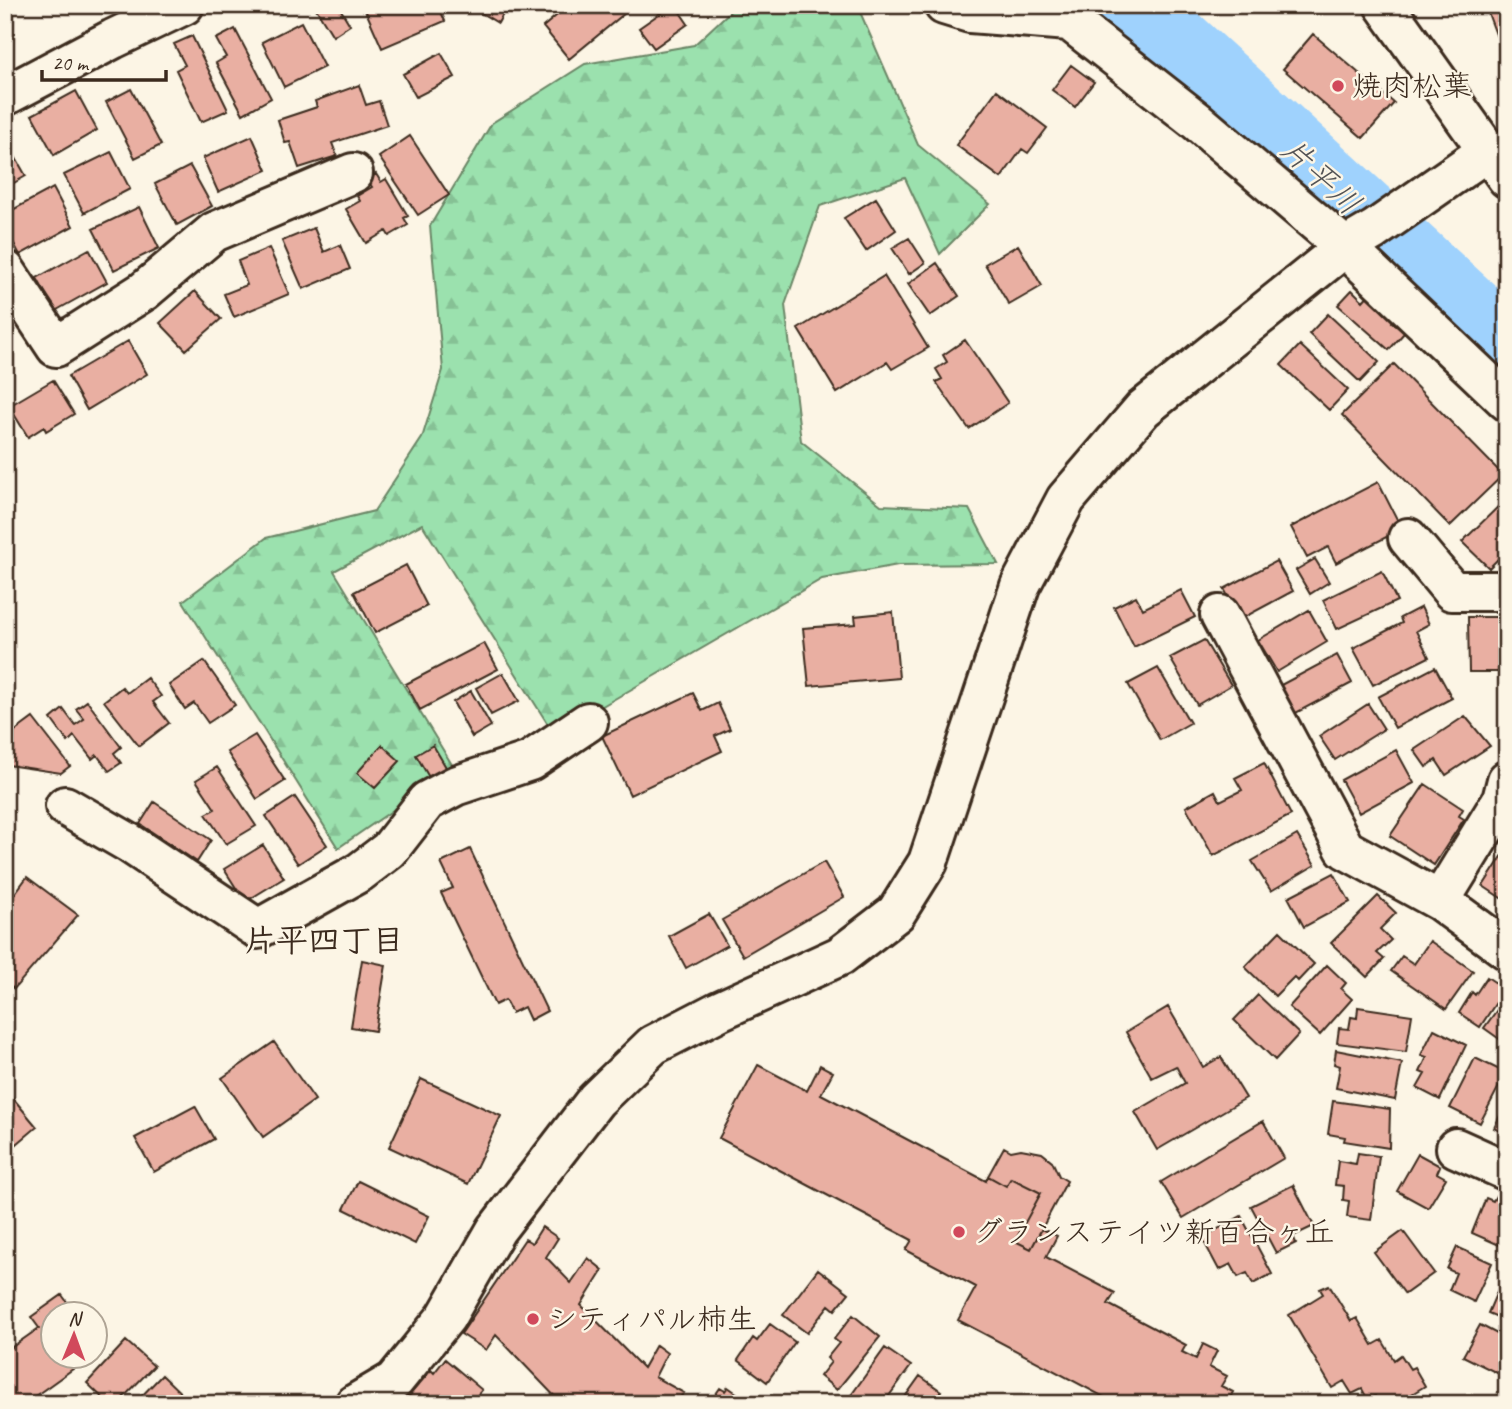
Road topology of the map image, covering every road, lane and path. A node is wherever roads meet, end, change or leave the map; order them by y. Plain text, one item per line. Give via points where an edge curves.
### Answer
1 (184, 5) edge
2 (944, 5) edge
3 (1384, 5) edge
4 (1059, 13) edge
5 (5, 96) edge
6 (1498, 164) edge
7 (353, 173) dead end
8 (1374, 229) junction
9 (5, 270) edge
10 (1507, 401) edge
11 (1408, 538) dead end
12 (1507, 591) edge
13 (1220, 615) dead end
14 (588, 722) dead end
15 (1507, 780) edge
16 (65, 806) dead end
17 (1440, 901) junction
18 (1507, 950) edge
19 (1456, 1148) dead end
20 (1507, 1171) edge
21 (355, 1404) edge

1 - 5 street
2 - 4 street via 970,13
3 - 6 street
4 - 8 street via 1197,121
6 - 8 street
7 - 9 street via 214,232 144,291 56,347
8 - 10 street
8 - 21 street via 1143,409 1066,499 1020,586 928,862 896,913 841,956 653,1045 596,1100 496,1230 446,1317 394,1381
11 - 12 street via 1452,591
13 - 17 street via 1345,849
14 - 16 street via 530,761 455,786 427,801 389,850 360,872 258,929 130,843
15 - 17 street via 1502,800
17 - 18 street
19 - 20 street

